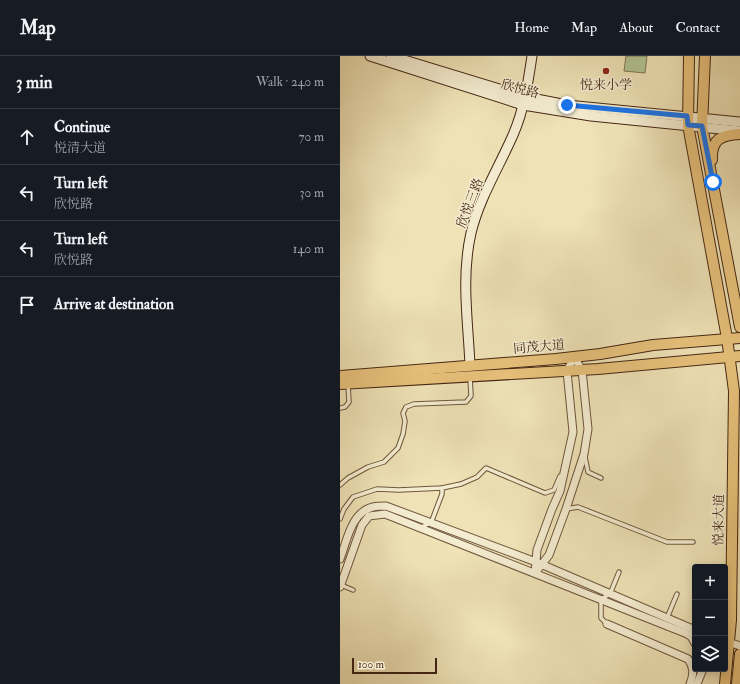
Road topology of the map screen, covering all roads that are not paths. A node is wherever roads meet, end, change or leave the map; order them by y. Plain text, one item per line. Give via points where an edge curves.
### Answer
1 (370, 56) edge
2 (391, 56) edge
3 (532, 56) edge
4 (689, 56) edge
5 (705, 56) edge
6 (524, 101) junction
7 (687, 121) junction
8 (702, 122) junction
9 (740, 122) edge
10 (740, 131) edge
11 (740, 134) edge
12 (713, 182) junction
13 (740, 326) edge
14 (727, 338) junction
15 (740, 338) edge
16 (735, 356) edge
17 (574, 357) junction
18 (470, 365) junction
19 (582, 370) junction
20 (567, 371) junction
21 (340, 376) edge
22 (470, 376) junction
23 (344, 383) edge
24 (340, 408) edge
25 (584, 454) junction
26 (567, 462) junction
27 (601, 478) dead end
28 (340, 485) edge
29 (442, 488) junction
30 (566, 509) junction
31 (340, 519) edge
32 (431, 523) junction
33 (420, 528) junction
34 (693, 542) dead end
35 (340, 559) edge
36 (539, 563) junction
37 (619, 572) dead end
38 (535, 573) junction
39 (340, 586) edge
40 (353, 590) dead end
41 (610, 594) junction
42 (678, 594) dead end
43 (601, 599) junction
44 (666, 621) junction
45 (607, 624) joint
46 (687, 626) junction
47 (692, 628) edge
48 (692, 632) edge
49 (692, 634) edge
50 (727, 636) edge
51 (692, 642) edge
52 (728, 646) edge
53 (740, 647) edge
54 (740, 654) edge
55 (692, 664) edge
56 (694, 672) edge
57 (701, 672) edge
58 (725, 672) edge
59 (690, 684) edge
60 (697, 684) edge
61 (725, 684) edge
62 (737, 684) edge

1 - 6 main road, 欣悦路
2 - 6 main road, 欣悦路
3 - 6 main road, 欣悦三路
4 - 7 main road, 悦来大道
5 - 8 main road
6 - 7 main road, 欣悦路
6 - 18 main road, 欣悦三路 via 513,135 476,215 471,233 465,300
7 - 8 main road, 欣悦路
7 - 14 main road, 悦来大道
8 - 9 main road, 欣悦路
8 - 10 main road, 欣悦路
8 - 12 main road
11 - 12 main road via 724,136 716,141 712,157
12 - 13 main road
14 - 15 main road, 同茂大道
14 - 16 main road, 悦来大道
14 - 17 main road, 同茂大道 via 653,345
16 - 19 main road, 同茂大道
16 - 50 main road, 悦来大道 via 731,612
17 - 18 main road, 同茂大道
17 - 19 street
17 - 20 street
18 - 21 main road, 同茂大道
19 - 20 main road, 同茂大道
19 - 25 street via 588,429
20 - 22 main road, 同茂大道
20 - 26 street via 573,432
22 - 23 main road, 同茂大道
22 - 28 lane via 470,396 466,402 414,404 406,407 404,434 398,448 384,462 348,478
23 - 24 lane via 349,402
25 - 27 lane via 588,472
25 - 30 street
26 - 29 lane via 554,490 545,493 486,468 477,477
26 - 36 street via 560,491 537,550
29 - 31 lane via 377,488 353,497
29 - 32 lane
30 - 34 lane via 578,506 667,542
30 - 36 street via 549,555
32 - 33 lane
32 - 35 street via 386,506 372,507 360,514 352,525
32 - 36 street
33 - 38 street
33 - 39 street via 385,514 369,516 362,525
36 - 38 street
36 - 41 street
37 - 41 lane
38 - 43 street
39 - 40 lane
41 - 43 lane
41 - 44 street
42 - 44 lane
43 - 44 street
43 - 45 lane via 601,618
44 - 46 street
44 - 49 street
44 - 51 lane
45 - 55 street via 688,658
46 - 47 street
46 - 48 lane
52 - 53 street
54 - 62 main road
56 - 59 street
57 - 60 street
58 - 61 main road, 悦来大道

